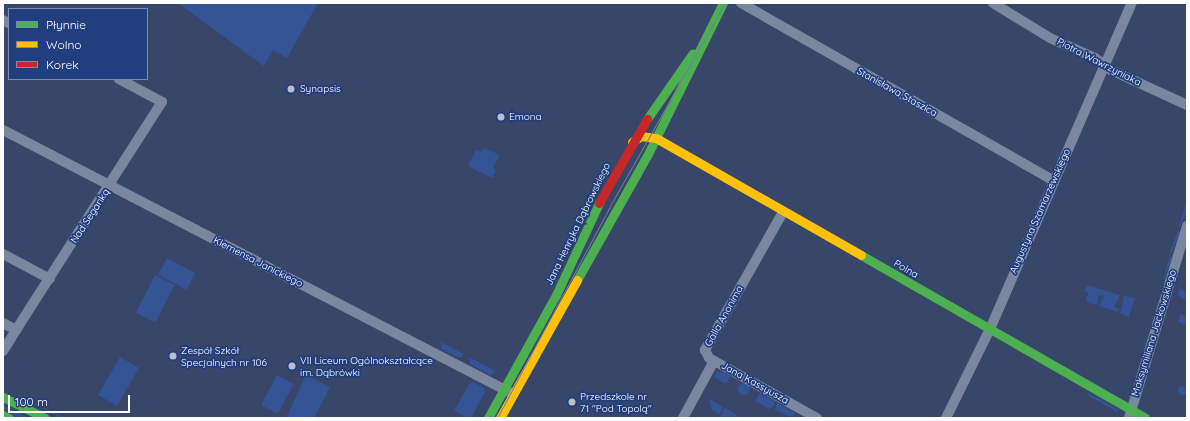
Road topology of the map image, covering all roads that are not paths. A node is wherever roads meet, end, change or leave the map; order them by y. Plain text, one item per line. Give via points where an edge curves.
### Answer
1 (723, 3) edge
2 (741, 3) edge
3 (993, 3) edge
4 (1132, 3) edge
5 (699, 47) junction
6 (1104, 66) junction
7 (121, 80) edge
8 (1187, 105) edge
9 (653, 108) junction
10 (3, 130) edge
11 (656, 138) junction
12 (632, 142) junction
13 (1053, 180) junction
14 (110, 185) junction
15 (783, 212) junction
16 (1187, 226) edge
17 (3, 254) edge
18 (50, 278) junction
19 (3, 323) edge
20 (990, 329) junction
21 (16, 330) junction
22 (3, 351) edge
23 (714, 361) junction
24 (509, 392) junction
25 (3, 397) edge
26 (1130, 414) edge
27 (3, 415) edge
28 (9, 418) edge
29 (45, 418) edge
30 (488, 418) edge
31 (500, 418) edge
32 (682, 418) edge
33 (817, 418) edge
34 (946, 418) edge
35 (1146, 418) edge

1 - 5 street, Jana Henryka Dąbrowskiego
2 - 13 street, Stanisława Staszica
3 - 6 street, Piotra Wawrzyniaka via 1014,18 1087,54
4 - 6 street, Augustyna Szamarzewskiego
5 - 9 street, Jana Henryka Dąbrowskiego via 681,67
5 - 11 street, Jana Henryka Dąbrowskiego via 684,84
6 - 8 street, Piotra Wawrzyniaka
6 - 13 street, Augustyna Szamarzewskiego
7 - 14 street, Nad Seganką via 162,102
9 - 11 street via 651,130
9 - 12 street, Jana Henryka Dąbrowskiego
10 - 14 street, Klemensa Janickiego
11 - 12 street via 642,136
11 - 15 street, Polna
11 - 24 street, Jana Henryka Dąbrowskiego
12 - 24 street, Jana Henryka Dąbrowskiego via 599,202
13 - 20 street, Augustyna Szamarzewskiego
14 - 18 street, Nad Seganką
14 - 24 street, Klemensa Janickiego
15 - 20 street, Polna
15 - 23 street, Galla Anonima via 706,347 706,356
16 - 26 street, Maksymiliana Jackowskiego
17 - 18 street
18 - 21 street, Nad Seganką
19 - 21 street
20 - 26 street, Polna
20 - 34 street, Augustyna Szamarzewskiego
21 - 22 street, Nad Seganką
23 - 32 street, Galla Anonima
23 - 33 street, Jana Kassyusza
24 - 30 street, Jana Henryka Dąbrowskiego
24 - 31 street, Jana Henryka Dąbrowskiego
25 - 29 street
26 - 35 street, Polna
27 - 28 street

